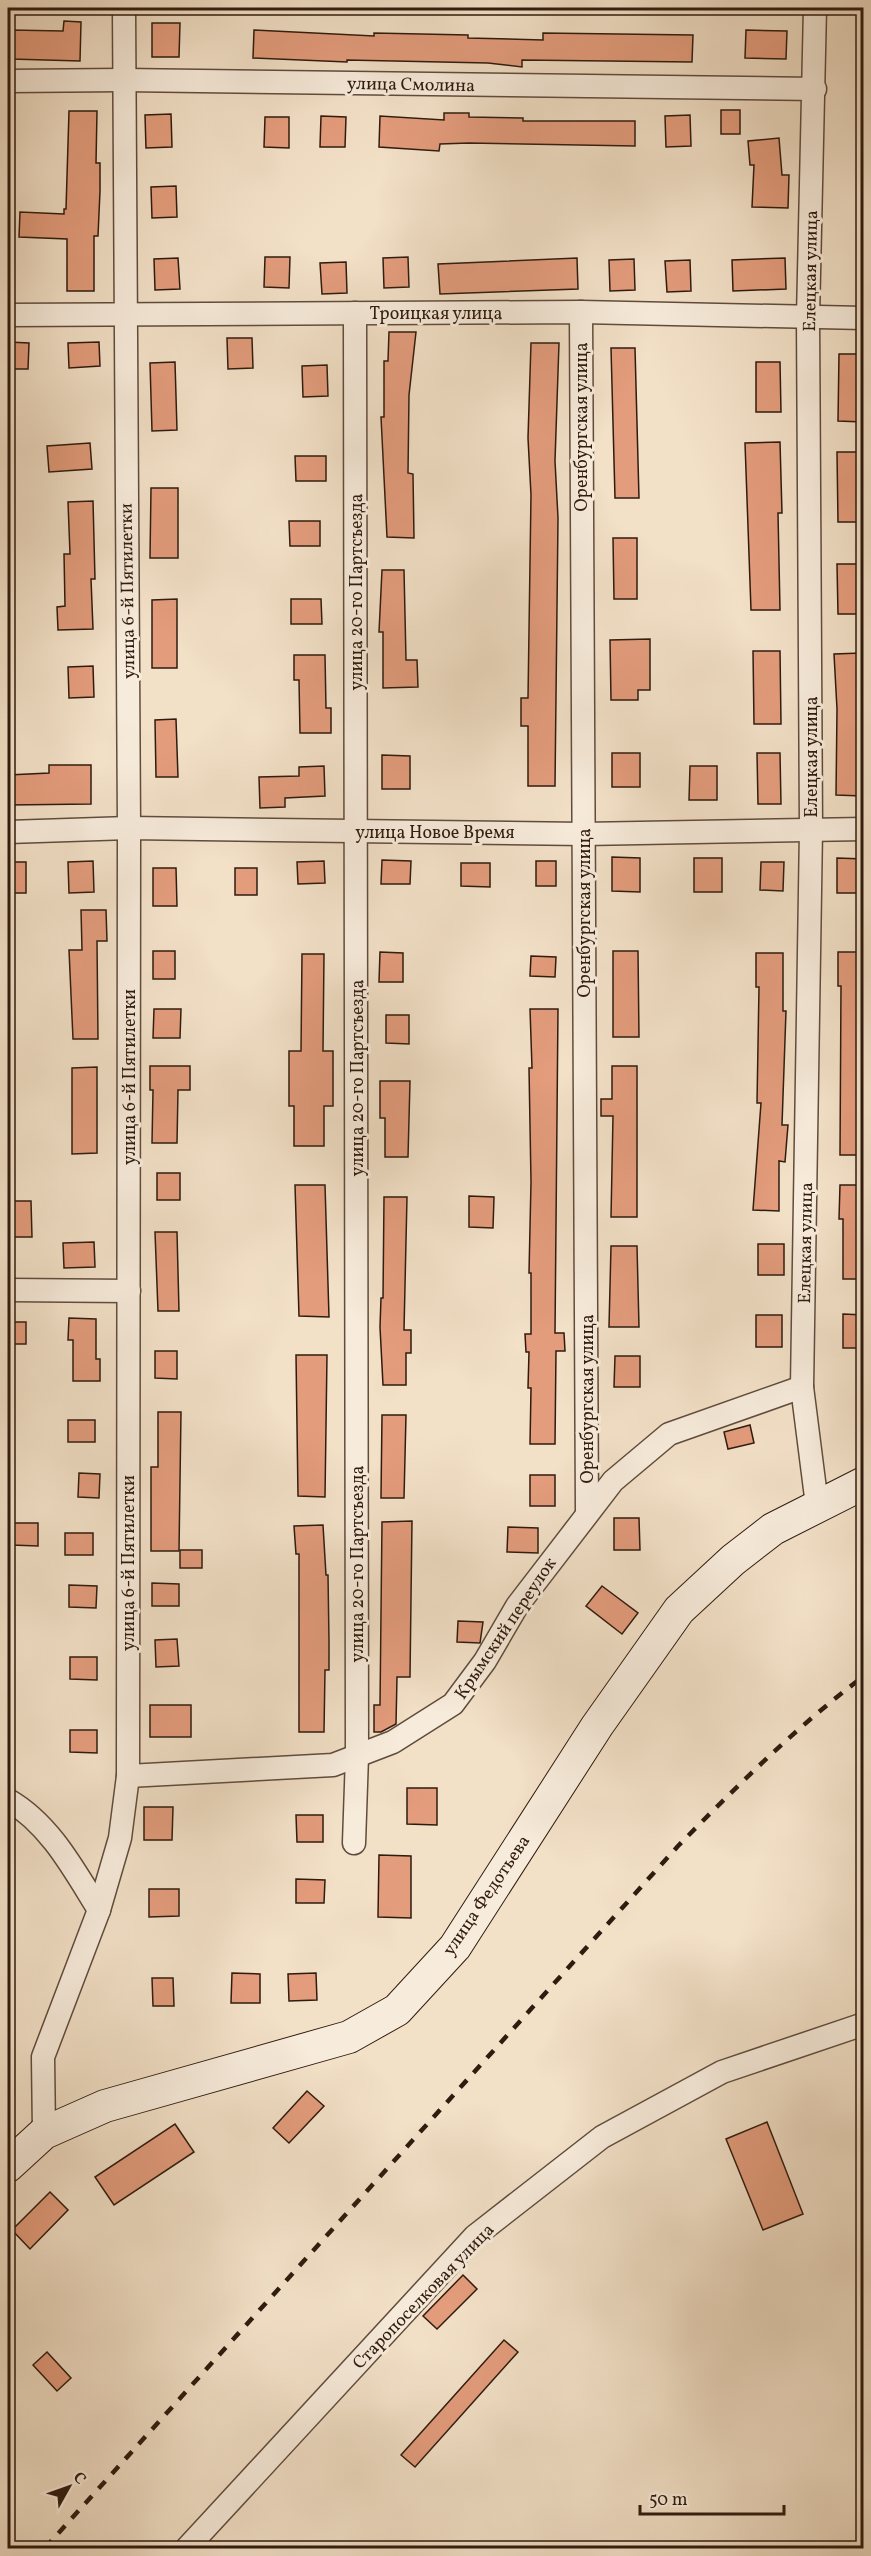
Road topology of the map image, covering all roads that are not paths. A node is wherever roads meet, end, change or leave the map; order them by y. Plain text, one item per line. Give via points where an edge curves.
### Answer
1 (124, 8) edge
2 (815, 8) edge
3 (124, 80) junction
4 (8, 81) edge
5 (815, 89) junction
6 (581, 312) junction
7 (355, 313) junction
8 (8, 315) edge
9 (125, 315) junction
10 (808, 317) junction
11 (864, 318) edge
12 (129, 828) junction
13 (811, 829) junction
14 (864, 829) edge
15 (8, 832) edge
16 (358, 832) junction
17 (584, 834) junction
18 (8, 1290) edge
19 (129, 1291) junction
20 (802, 1387) junction
21 (864, 1482) edge
22 (817, 1505) junction
23 (587, 1514) junction
24 (357, 1756) junction
25 (128, 1776) junction
26 (8, 1800) edge
27 (354, 1843) dead end
28 (99, 1910) junction
29 (864, 2024) edge
30 (44, 2133) junction
31 (8, 2166) edge
32 (187, 2548) edge

1 - 3 street, улица 6-й Пятилетки
2 - 5 street, Елецкая улица
3 - 4 street, улица Смолина
3 - 5 street, улица Смолина
3 - 9 street, улица 6-й Пятилетки
5 - 10 street, Елецкая улица
6 - 7 street, Троицкая улица
6 - 10 street, Троицкая улица
6 - 17 street, Оренбургская улица
7 - 9 street, Троицкая улица
7 - 16 street, улица 20-го Партсъезда
8 - 9 street, Троицкая улица
9 - 12 street, улица 6-й Пятилетки
10 - 11 street, Троицкая улица
10 - 13 street, Елецкая улица
12 - 15 street, улица Новое Время
12 - 16 street, улица Новое Время
12 - 19 street, улица 6-й Пятилетки
13 - 14 street, улица Новое Время
13 - 17 street, улица Новое Время
13 - 20 street, Елецкая улица
16 - 17 street, улица Новое Время
16 - 24 street, улица 20-го Партсъезда
17 - 23 street, Оренбургская улица
18 - 19 street
19 - 25 street, улица 6-й Пятилетки
20 - 22 street, Елецкая улица
20 - 23 street, Крымский переулок via 669,1434 614,1481
21 - 22 main road, улица Федотьева
22 - 30 main road, улица Федотьева via 773,1529 741,1553 680,1610 597,1726 455,1947 397,2010 349,2037 105,2106
23 - 24 street, Крымский переулок via 517,1606 485,1661 453,1704 393,1742
24 - 25 street, Крымский переулок via 333,1765
24 - 27 street, улица 20-го Партсъезда
25 - 28 street, улица 6-й Пятилетки via 120,1838
26 - 28 street via 21,1807 61,1849
28 - 30 street, улица 6-й Пятилетки via 43,2057
29 - 32 street, Старопоселковая улица via 722,2072 602,2137 475,2236
30 - 31 main road, улица Федотьева

